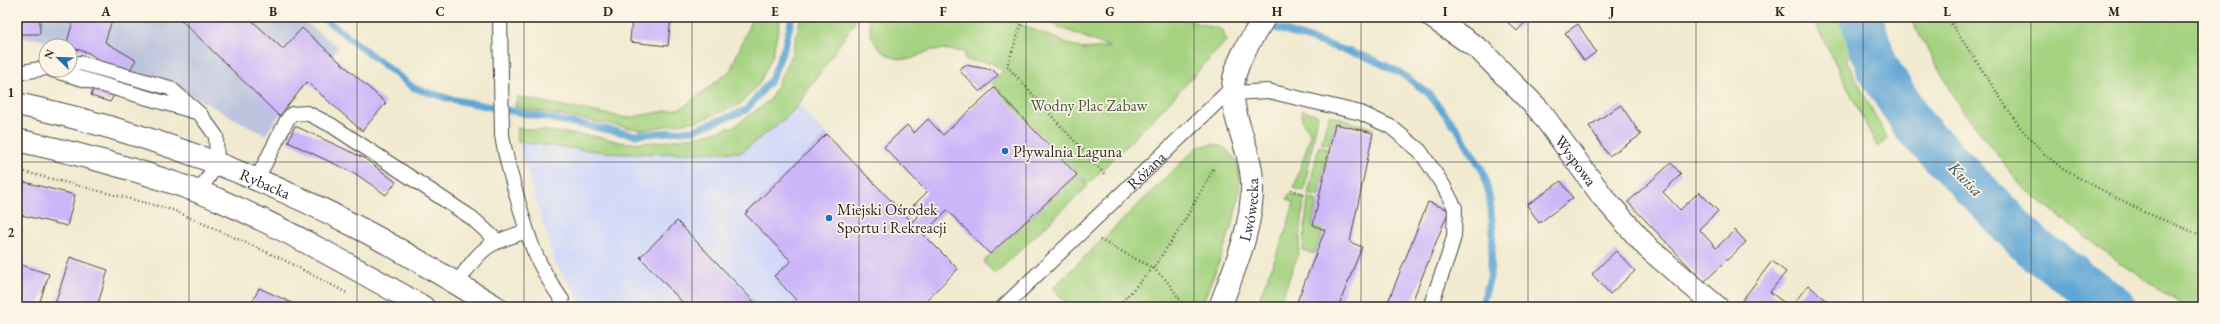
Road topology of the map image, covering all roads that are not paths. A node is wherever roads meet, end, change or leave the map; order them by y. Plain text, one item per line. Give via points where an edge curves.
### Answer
1 (500, 17) edge
2 (1265, 17) edge
3 (1432, 17) edge
4 (78, 63) edge
5 (38, 69) edge
6 (17, 73) edge
7 (78, 78) edge
8 (1233, 90) junction
9 (17, 104) edge
10 (200, 114) junction
11 (17, 140) edge
12 (218, 164) junction
13 (257, 179) junction
14 (198, 193) junction
15 (525, 232) junction
16 (496, 240) junction
17 (456, 284) junction
18 (562, 300) dead end
19 (423, 307) edge
20 (496, 307) edge
21 (1004, 307) edge
22 (1220, 307) edge
23 (1430, 307) edge
24 (1716, 307) edge

1 - 15 lane via 502,135
2 - 8 main road via 1236,71
3 - 24 main road, Wyspowa via 1480,50 1539,110 1603,197 1648,248
4 - 10 lane via 170,88
5 - 6 lane
7 - 10 lane
8 - 21 lane, Różana
8 - 22 main road, Lwówecka via 1249,159 1252,199 1239,257
8 - 23 lane via 1268,91 1362,113 1391,127 1420,151 1443,184 1455,208 1454,236 1450,254
9 - 12 main road, Rybacka via 93,122 171,146
10 - 12 lane via 216,136
11 - 14 main road, Rybacka via 56,149
12 - 13 main road, Rybacka
12 - 14 lane
13 - 16 lane via 287,120 292,114 306,113 331,125 472,218
13 - 17 main road, Rybacka via 358,227
14 - 19 main road, Rybacka via 286,231
15 - 16 lane
15 - 18 lane via 541,269
16 - 17 lane via 483,249
17 - 20 main road, Rybacka

